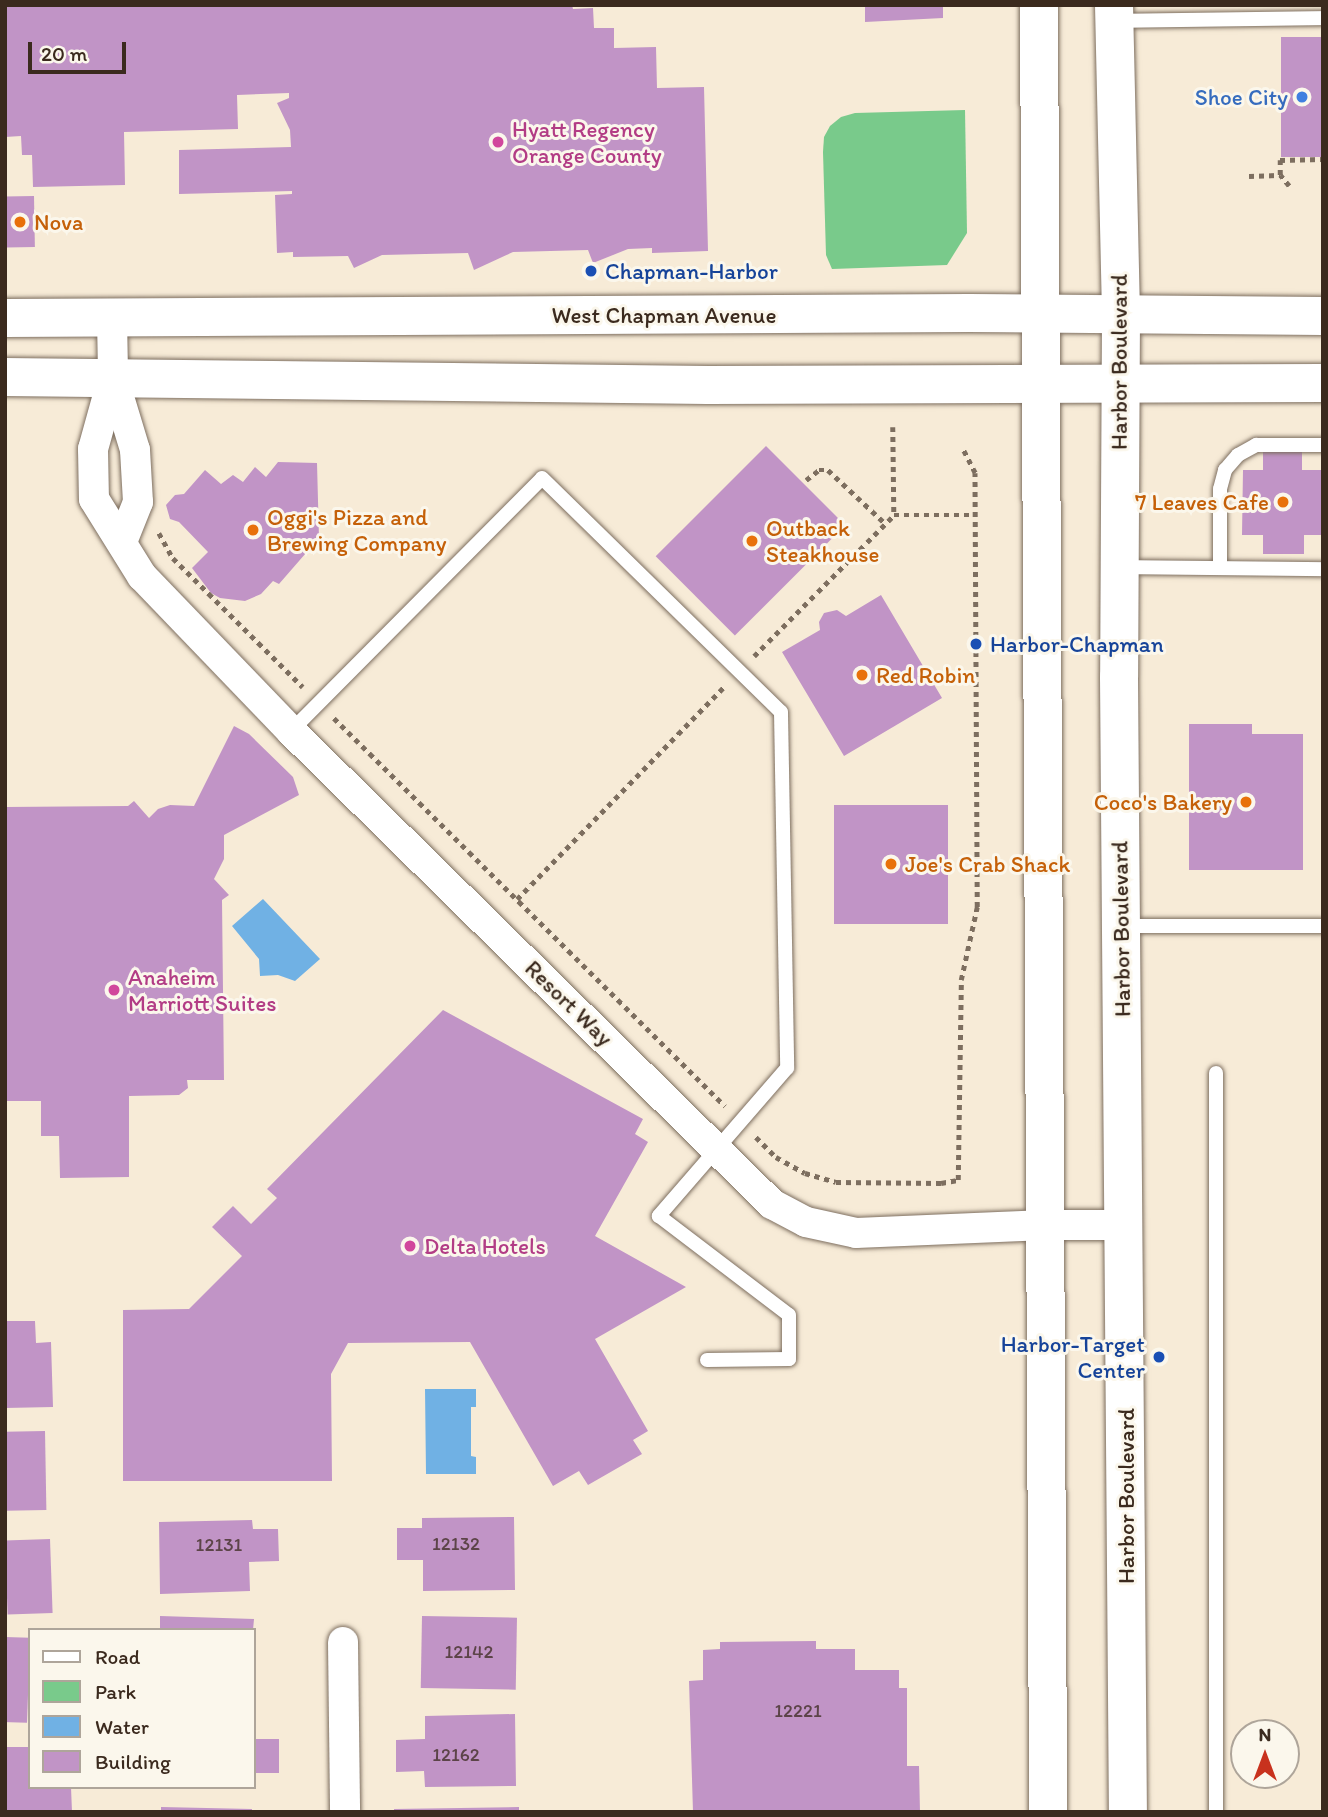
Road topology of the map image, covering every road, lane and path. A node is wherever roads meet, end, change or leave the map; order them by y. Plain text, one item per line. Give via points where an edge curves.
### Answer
1 (1039, 5) edge
2 (1114, 13) edge
3 (1323, 18) edge
4 (1323, 159) edge
5 (1280, 175) junction
6 (1249, 176) dead end
7 (1289, 186) dead end
8 (1042, 315) junction
9 (1121, 316) junction
10 (1323, 316) edge
11 (112, 317) junction
12 (5, 318) edge
13 (5, 377) edge
14 (113, 377) junction
15 (1119, 382) junction
16 (1042, 383) junction
17 (1323, 383) edge
18 (893, 427) dead end
19 (1323, 445) edge
20 (962, 447) dead end
21 (806, 480) dead end
22 (894, 515) junction
23 (975, 515) junction
24 (157, 521) dead end
25 (886, 524) junction
26 (122, 542) junction
27 (1119, 567) junction
28 (1220, 568) junction
29 (1323, 569) edge
30 (739, 671) junction
31 (319, 703) junction
32 (291, 731) junction
33 (517, 899) junction
34 (1121, 926) junction
35 (1323, 926) edge
36 (1216, 1073) dead end
37 (741, 1122) junction
38 (718, 1150) junction
39 (1046, 1225) junction
40 (1124, 1225) junction
41 (708, 1360) dead end
42 (343, 1642) dead end
43 (345, 1812) edge
44 (1048, 1812) edge
45 (1128, 1812) edge
46 (1216, 1812) edge

1 - 8 main road
2 - 3 lane
2 - 9 main road, Harbor Boulevard
4 - 5 path via 1280,160
5 - 6 path
5 - 7 path
8 - 9 main road, West Chapman Avenue
8 - 11 main road, West Chapman Avenue
8 - 16 main road
9 - 10 main road, West Chapman Avenue
9 - 15 main road, Harbor Boulevard
11 - 12 main road, West Chapman Avenue
11 - 14 street, Resort Way
13 - 14 main road
14 - 16 main road via 708,385
14 - 26 street, Resort Way via 135,450 138,502
14 - 26 street, Resort Way via 93,449 94,499
15 - 16 main road
15 - 17 main road
15 - 27 main road, Harbor Boulevard
16 - 39 main road
18 - 22 path
19 - 28 lane via 1256,445 1238,455 1226,470 1220,489
20 - 23 path via 975,473
21 - 25 path via 819,470 828,470
22 - 23 path
22 - 25 path
23 - 37 path via 977,907 961,980 958,1180 836,1182 805,1173 776,1157
24 - 31 path via 173,558
25 - 30 path
26 - 32 street, Resort Way via 142,576
27 - 28 lane
27 - 34 main road, Harbor Boulevard
28 - 29 lane
30 - 31 lane via 542,478
30 - 33 path
30 - 37 lane via 781,712 788,1068
31 - 32 lane
31 - 33 path
32 - 38 street, Resort Way
33 - 37 path
34 - 35 lane
34 - 40 main road, Harbor Boulevard
36 - 46 lane
37 - 38 lane
38 - 39 street, Resort Way via 772,1204 806,1222 856,1233
38 - 41 lane via 659,1216 789,1315 789,1359
39 - 40 street, Resort Way
39 - 44 main road
40 - 45 main road, Harbor Boulevard
42 - 43 street

